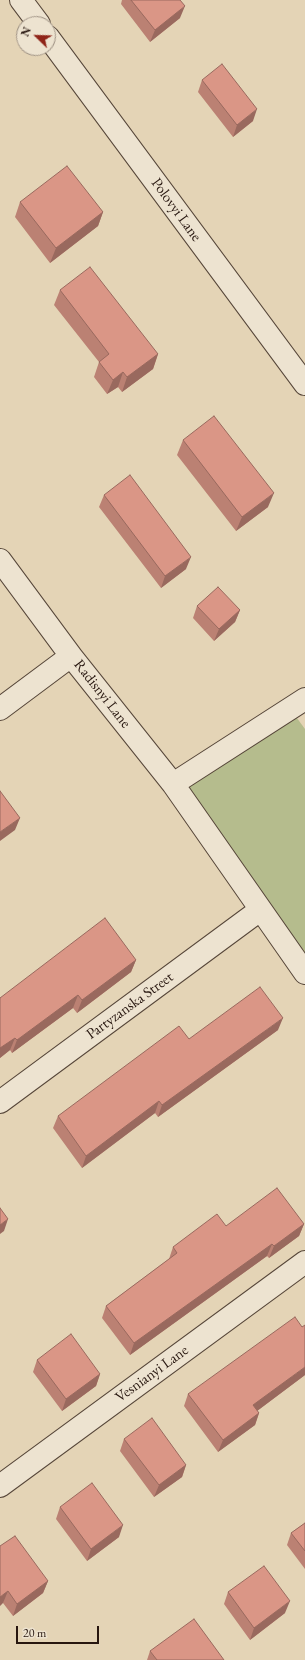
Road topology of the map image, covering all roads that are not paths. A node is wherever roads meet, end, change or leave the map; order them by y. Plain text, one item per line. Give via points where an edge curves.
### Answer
1 (56, 48) edge
2 (305, 384) edge
3 (0, 560) edge
4 (71, 656) junction
5 (305, 699) edge
6 (0, 709) edge
7 (173, 784) junction
8 (260, 910) junction
9 (305, 973) edge
10 (0, 1102) edge
11 (305, 1262) edge
12 (0, 1486) edge

1 - 2 street, Polovyi Lane
3 - 4 street
4 - 6 street, Radisnyi Lane
4 - 7 street, Radisnyi Lane
5 - 7 street
7 - 8 street, Radisnyi Lane
8 - 9 street, Radisnyi Lane
8 - 10 street, Partyzanska Street
11 - 12 street, Vesnianyi Lane

